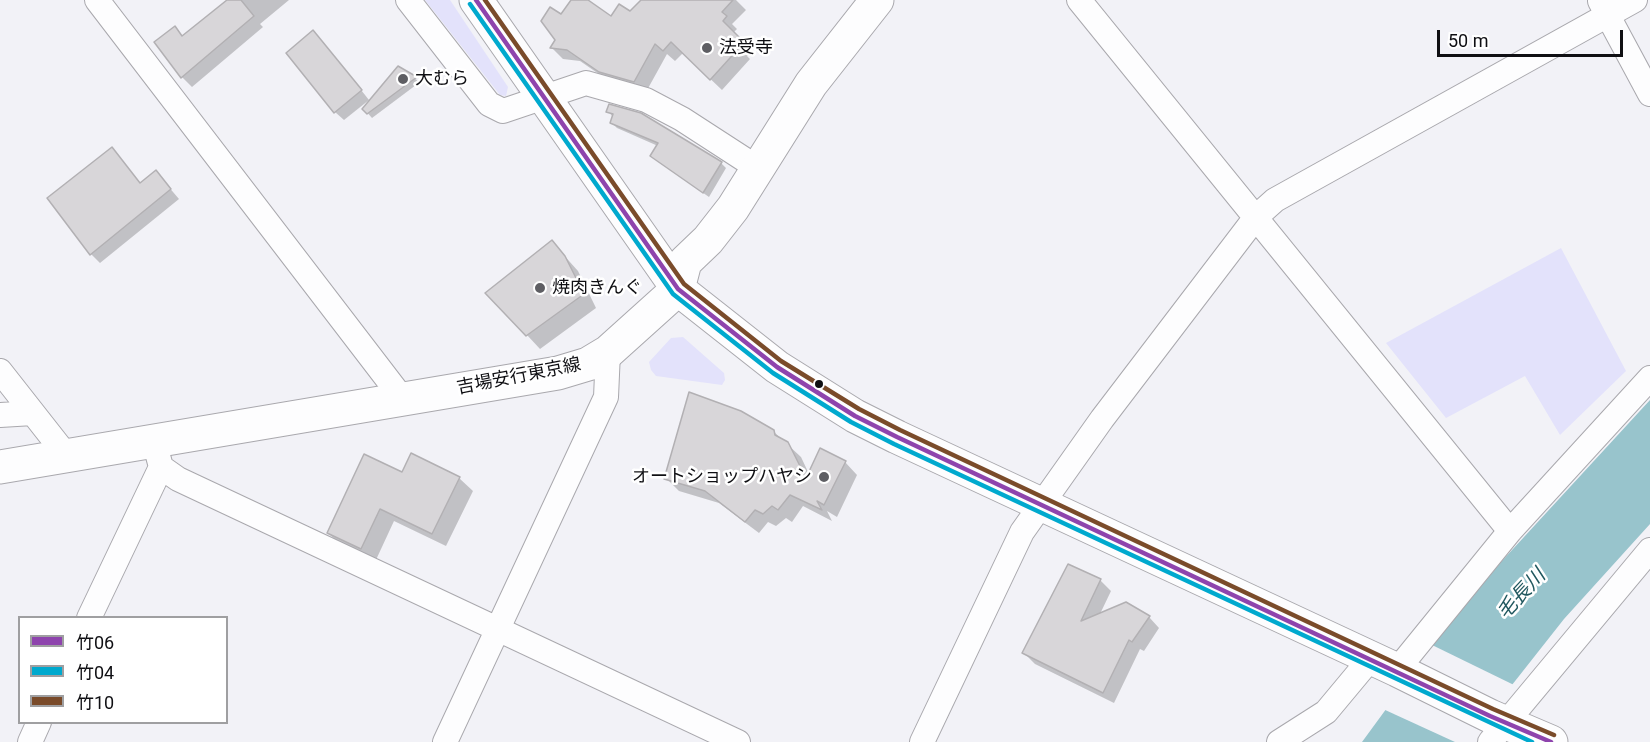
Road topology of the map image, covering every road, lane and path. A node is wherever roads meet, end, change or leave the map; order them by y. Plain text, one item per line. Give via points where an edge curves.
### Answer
1 (97, 0) edge
2 (408, 0) edge
3 (476, 0) edge
4 (877, 0) edge
5 (1079, 0) edge
6 (1635, 0) edge
7 (1604, 7) edge
8 (1650, 94) edge
9 (541, 97) junction
10 (756, 167) junction
11 (1256, 217) junction
12 (678, 289) junction
13 (608, 352) junction
14 (0, 371) edge
15 (1650, 378) edge
16 (402, 398) junction
17 (33, 413) junction
18 (0, 415) edge
19 (158, 454) junction
20 (66, 455) junction
21 (0, 467) edge
22 (1041, 506) junction
23 (1510, 531) junction
24 (1650, 550) edge
25 (90, 616) edge
26 (498, 630) junction
27 (1391, 667) junction
28 (39, 724) edge
29 (1495, 727) edge
30 (30, 742) edge
31 (445, 742) edge
32 (738, 742) edge
33 (922, 742) edge
34 (1279, 742) edge
35 (1551, 742) edge

1 - 16 street
2 - 9 street via 489,104 503,111
3 - 9 main road
4 - 10 main road via 811,84
5 - 11 street
6 - 7 street
7 - 8 street
7 - 11 street via 1275,200
9 - 10 street via 586,83 646,100
9 - 12 main road
10 - 12 main road via 733,208 685,262
11 - 22 street
11 - 23 street
12 - 13 main road, 吉場安行東京線
12 - 22 main road via 777,367 855,416
13 - 16 main road, 吉場安行東京線 via 588,364 558,372
13 - 26 street via 606,397
14 - 17 street
15 - 23 street
16 - 19 main road, 吉場安行東京線
17 - 18 street
17 - 20 street
19 - 20 main road, 吉場安行東京線
19 - 25 street
19 - 26 street via 178,479
20 - 21 main road, 吉場安行東京線
22 - 27 main road
22 - 33 street via 1022,532
23 - 27 street
24 - 29 street
26 - 31 street
26 - 32 street
27 - 29 main road
27 - 34 street
28 - 30 street
29 - 35 main road

